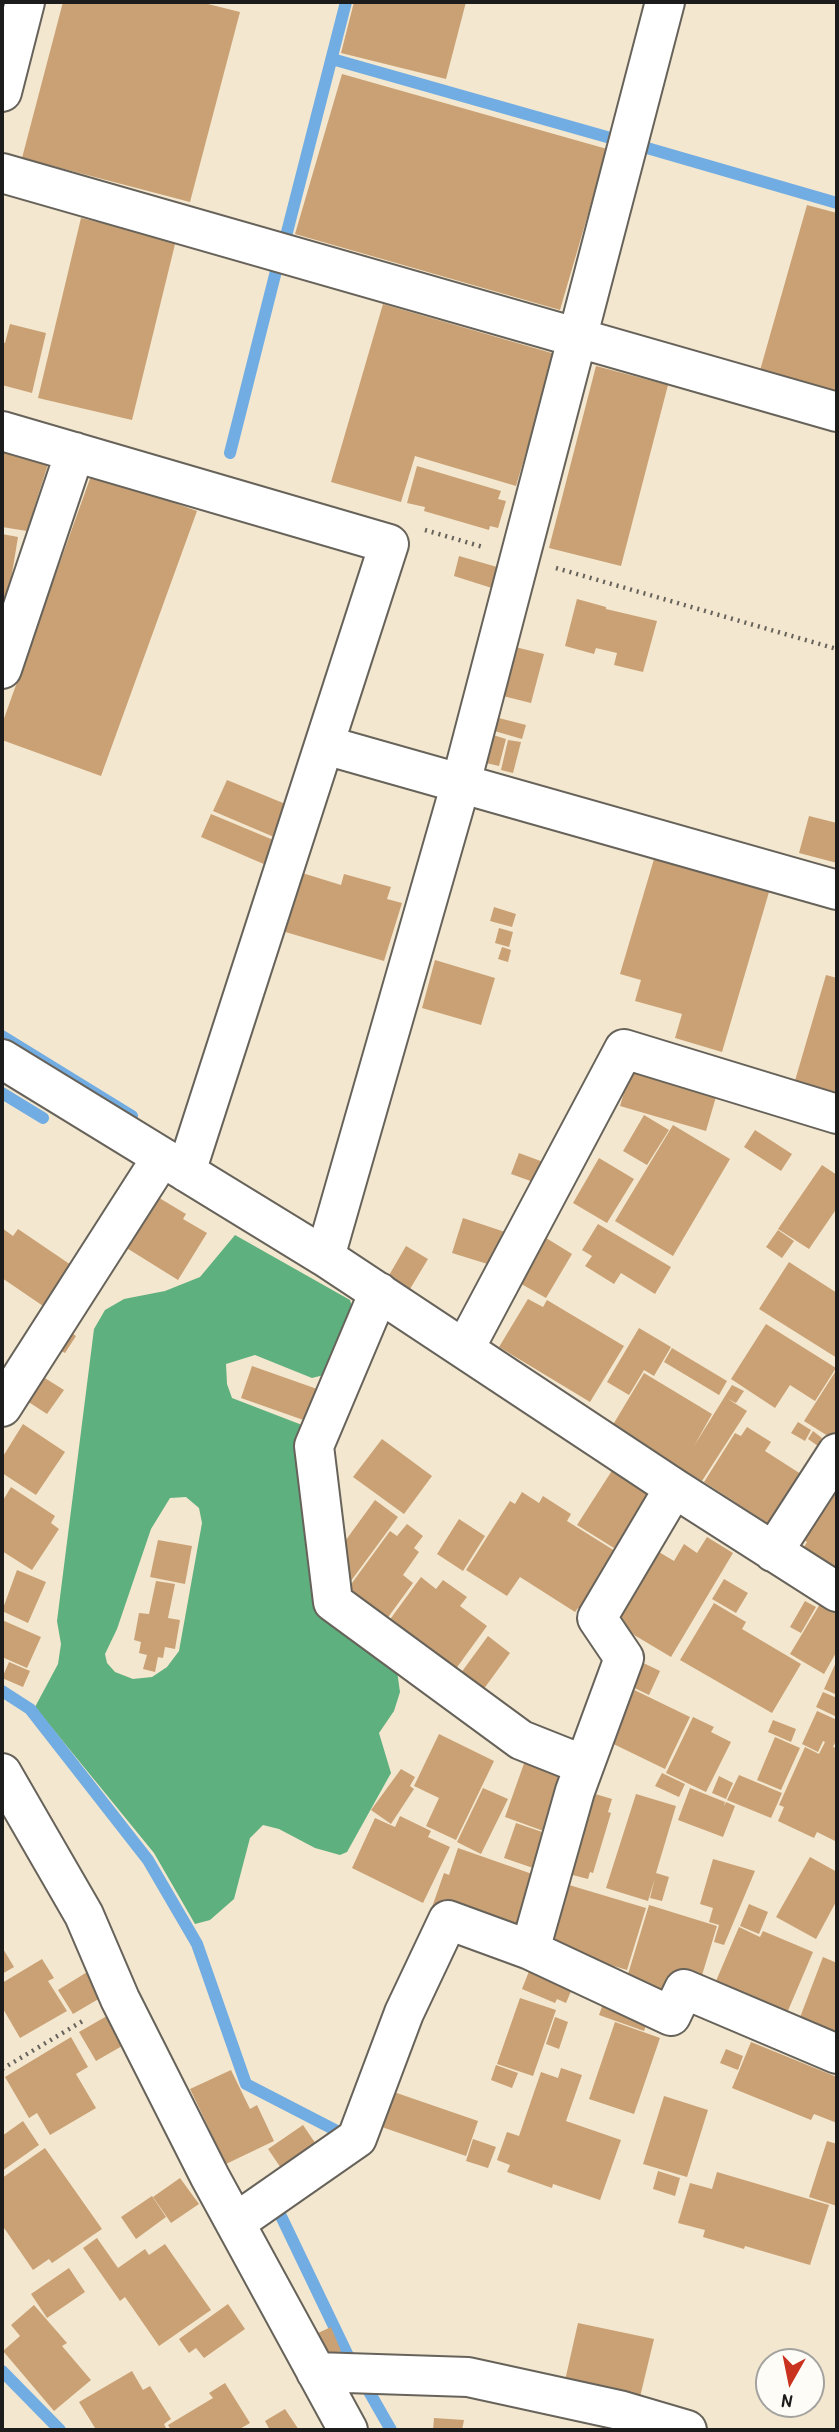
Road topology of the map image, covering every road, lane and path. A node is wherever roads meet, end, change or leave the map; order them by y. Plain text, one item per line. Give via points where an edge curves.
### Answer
1 (25, 2) edge
2 (665, 2) edge
3 (2, 92) edge
4 (2, 173) edge
5 (578, 337) junction
6 (837, 412) edge
7 (2, 430) edge
8 (75, 452) junction
9 (2, 669) edge
10 (324, 745) junction
11 (461, 783) junction
12 (837, 890) edge
13 (2, 1059) edge
14 (837, 1114) edge
15 (174, 1165) junction
16 (325, 1257) junction
17 (379, 1292) junction
18 (465, 1348) junction
19 (2, 1407) edge
20 (837, 1453) edge
21 (674, 1488) junction
22 (773, 1552) junction
23 (837, 1592) edge
24 (584, 1765) junction
25 (2, 1773) edge
26 (530, 1950) junction
27 (120, 1999) junction
28 (837, 2054) edge
29 (2, 2069) edge
30 (235, 2223) junction
31 (316, 2372) junction
32 (348, 2430) edge
33 (687, 2430) edge

1 - 3 street
2 - 5 street
4 - 5 street
5 - 6 street
5 - 11 street
7 - 8 street
8 - 9 street
8 - 10 street via 389,544
10 - 11 street
10 - 15 street
11 - 12 street
11 - 16 street
13 - 15 street
14 - 18 street via 624,1049
15 - 16 street
15 - 19 street
16 - 17 street
17 - 18 street
17 - 24 street via 314,1446 333,1602 521,1740
18 - 21 street
20 - 22 street
21 - 22 street
21 - 24 street via 597,1618 624,1658
22 - 23 street
24 - 26 street
25 - 27 street via 84,1915
26 - 28 street via 671,2016 684,1989
26 - 30 street via 448,1920 404,2013 357,2138
27 - 29 path
27 - 30 street
30 - 31 street
31 - 32 street
31 - 33 street via 468,2377

